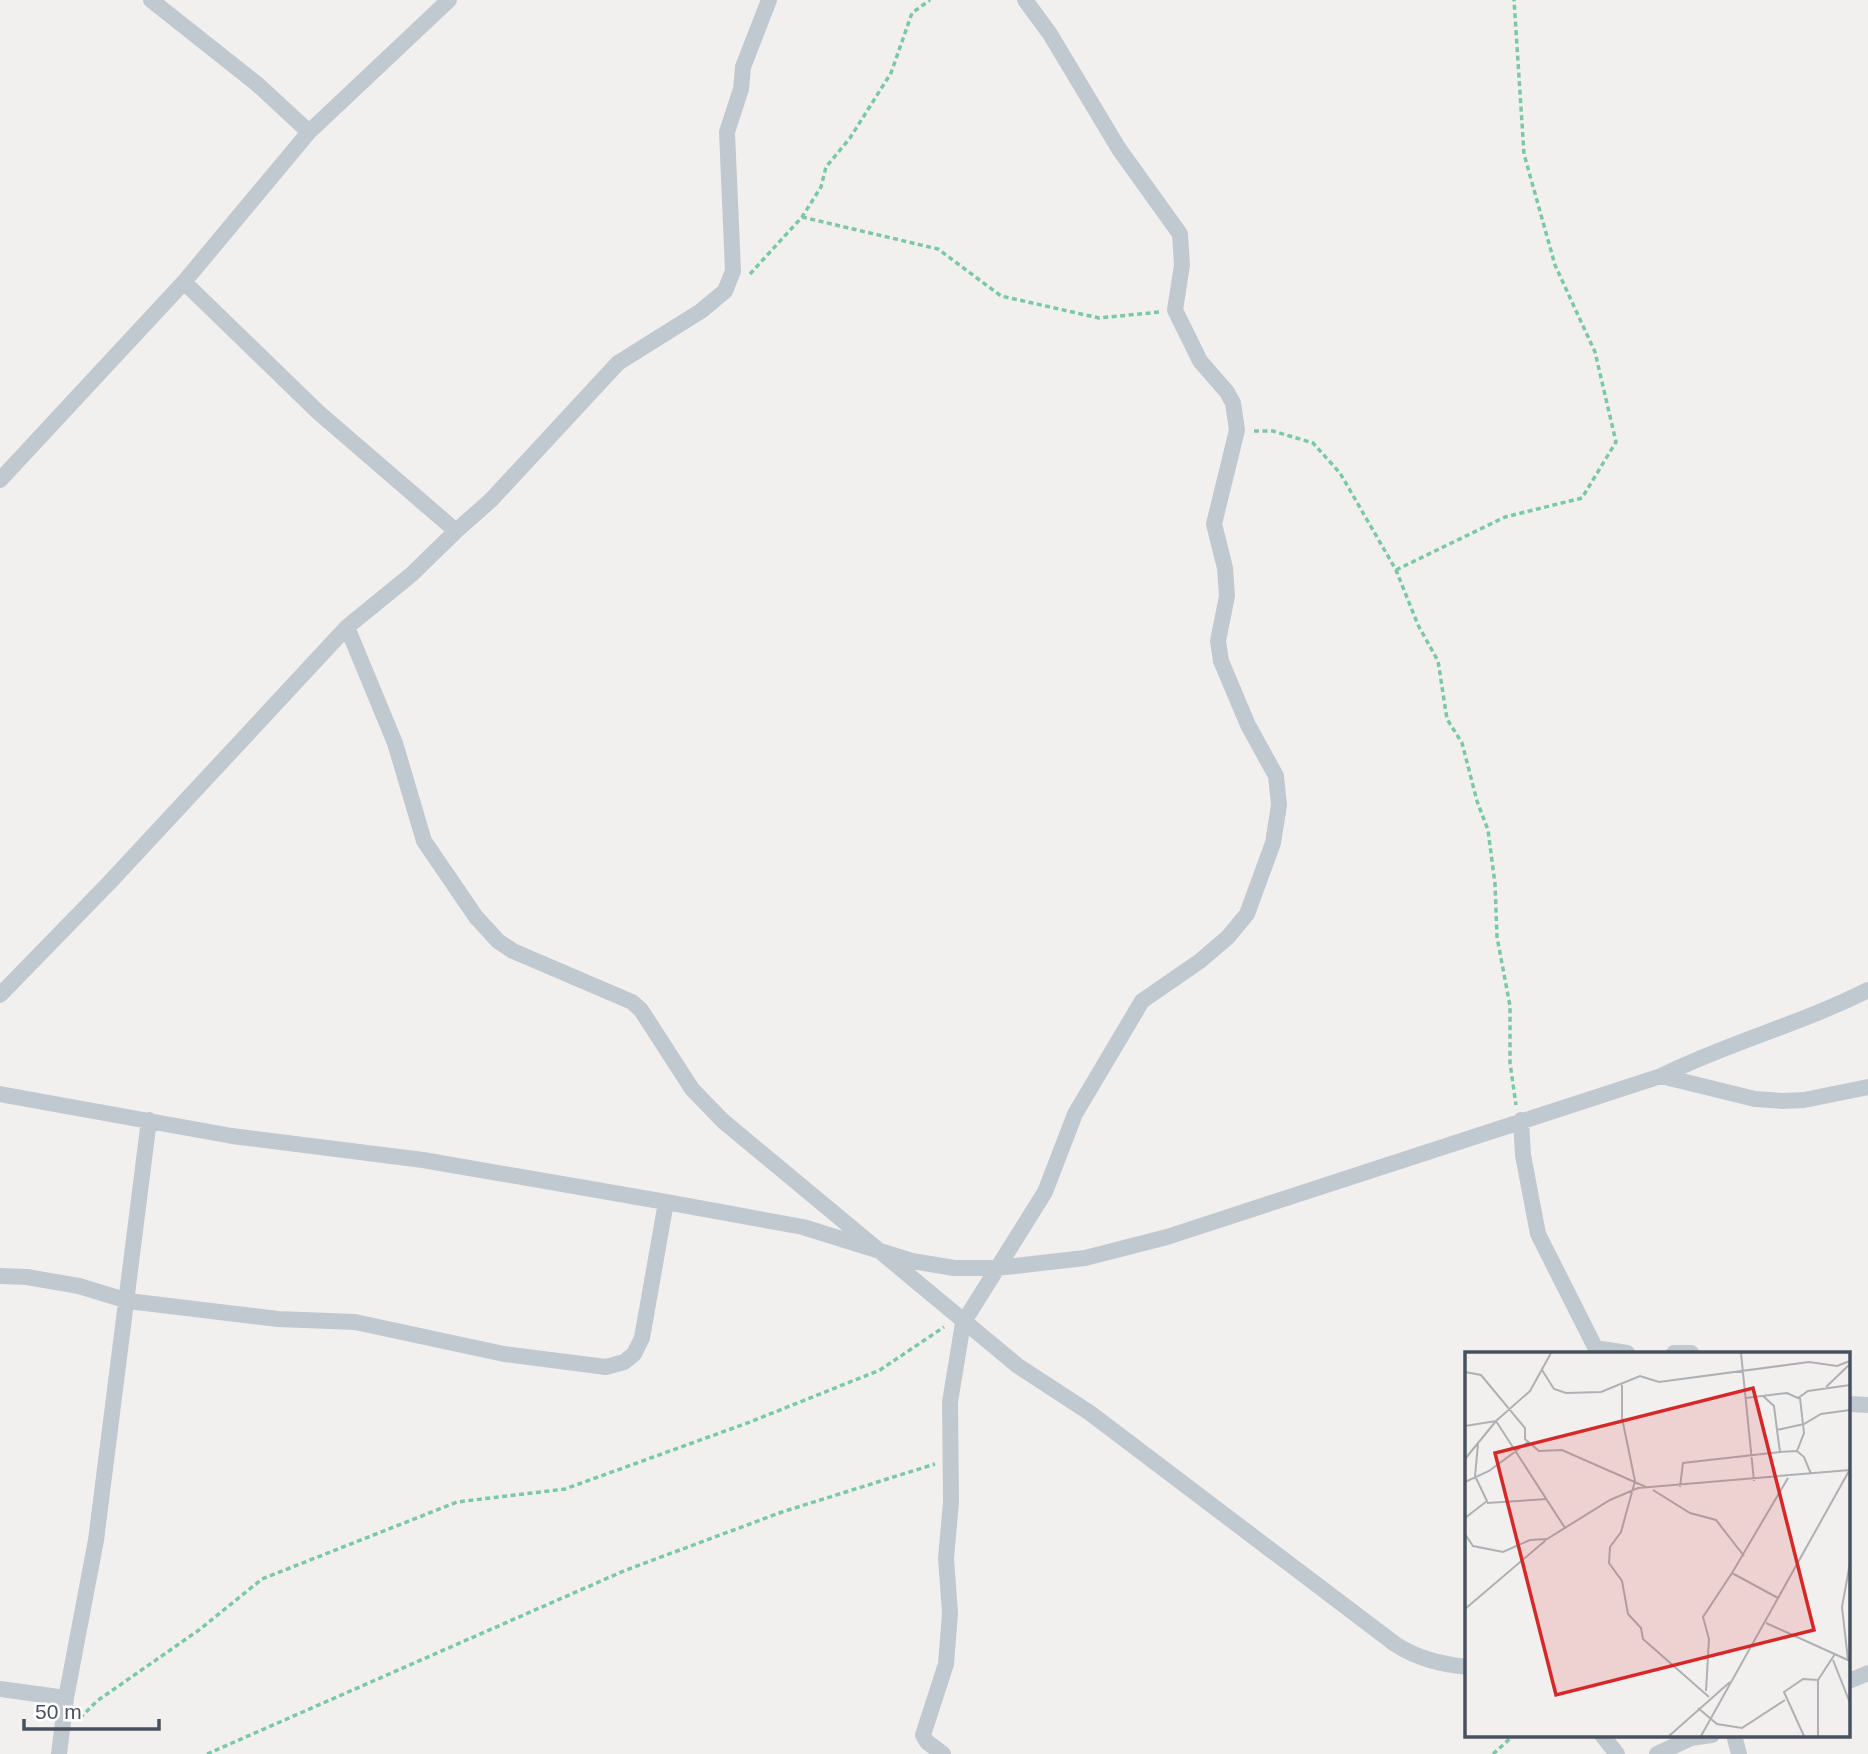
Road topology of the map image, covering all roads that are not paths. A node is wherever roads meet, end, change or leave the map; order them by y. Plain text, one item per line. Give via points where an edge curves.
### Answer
1 (150, 0) edge
2 (449, 0) edge
3 (769, 0) edge
4 (1025, 0) edge
5 (309, 132) junction
6 (184, 282) junction
7 (0, 480) edge
8 (456, 531) junction
9 (347, 626) junction
10 (1868, 990) edge
11 (0, 995) edge
12 (1661, 1076) junction
13 (1868, 1087) edge
14 (0, 1094) edge
15 (149, 1120) junction
16 (1521, 1120) junction
17 (666, 1202) junction
18 (879, 1250) junction
19 (997, 1268) junction
20 (0, 1276) edge
21 (128, 1301) junction
22 (960, 1320) junction
23 (1596, 1350) edge
24 (1617, 1352) edge
25 (1850, 1404) edge
26 (1868, 1405) edge
27 (1465, 1667) edge
28 (1868, 1672) edge
29 (1850, 1681) edge
30 (0, 1689) edge
31 (66, 1698) junction
32 (1603, 1736) edge
33 (1705, 1736) edge
34 (1734, 1736) edge
35 (59, 1754) edge
36 (943, 1754) edge
37 (1617, 1754) edge
38 (1657, 1754) edge
39 (1739, 1754) edge

1 - 5 street via 257,84
2 - 5 street
3 - 8 street via 743,67 727,132 732,233 730,281 725,291 618,363 491,500
4 - 19 street via 1119,149 1180,234 1182,265 1175,310 1200,361 1233,402 1237,430 1214,524 1227,596 1218,641 1221,661 1276,776 1279,804 1273,842 1247,914 1200,961 1142,1000 1075,1114 1045,1192
5 - 6 street
6 - 7 street
6 - 8 street via 318,412
8 - 9 street via 412,574
9 - 11 street
9 - 18 street via 395,743 424,841 476,917 513,951 620,995 641,1010 692,1089 723,1121
10 - 12 street via 1808,1019 1713,1050
12 - 13 street via 1755,1099 1782,1101
12 - 16 street
14 - 15 street
15 - 17 street
15 - 21 street
16 - 19 street via 1167,1237 1085,1258
16 - 23 street via 1538,1234
17 - 18 street via 803,1227
17 - 21 street via 642,1338 634,1354 607,1367 504,1354 355,1322 278,1319
18 - 19 street via 954,1268
18 - 22 street
19 - 22 street
20 - 21 street via 79,1286
21 - 31 street via 96,1540
22 - 27 street via 1395,1644 1412,1655
22 - 36 street via 950,1402 946,1664 923,1735
23 - 24 street
25 - 26 street
28 - 29 street
30 - 31 street
31 - 35 street
32 - 37 street
33 - 38 street
34 - 39 street

